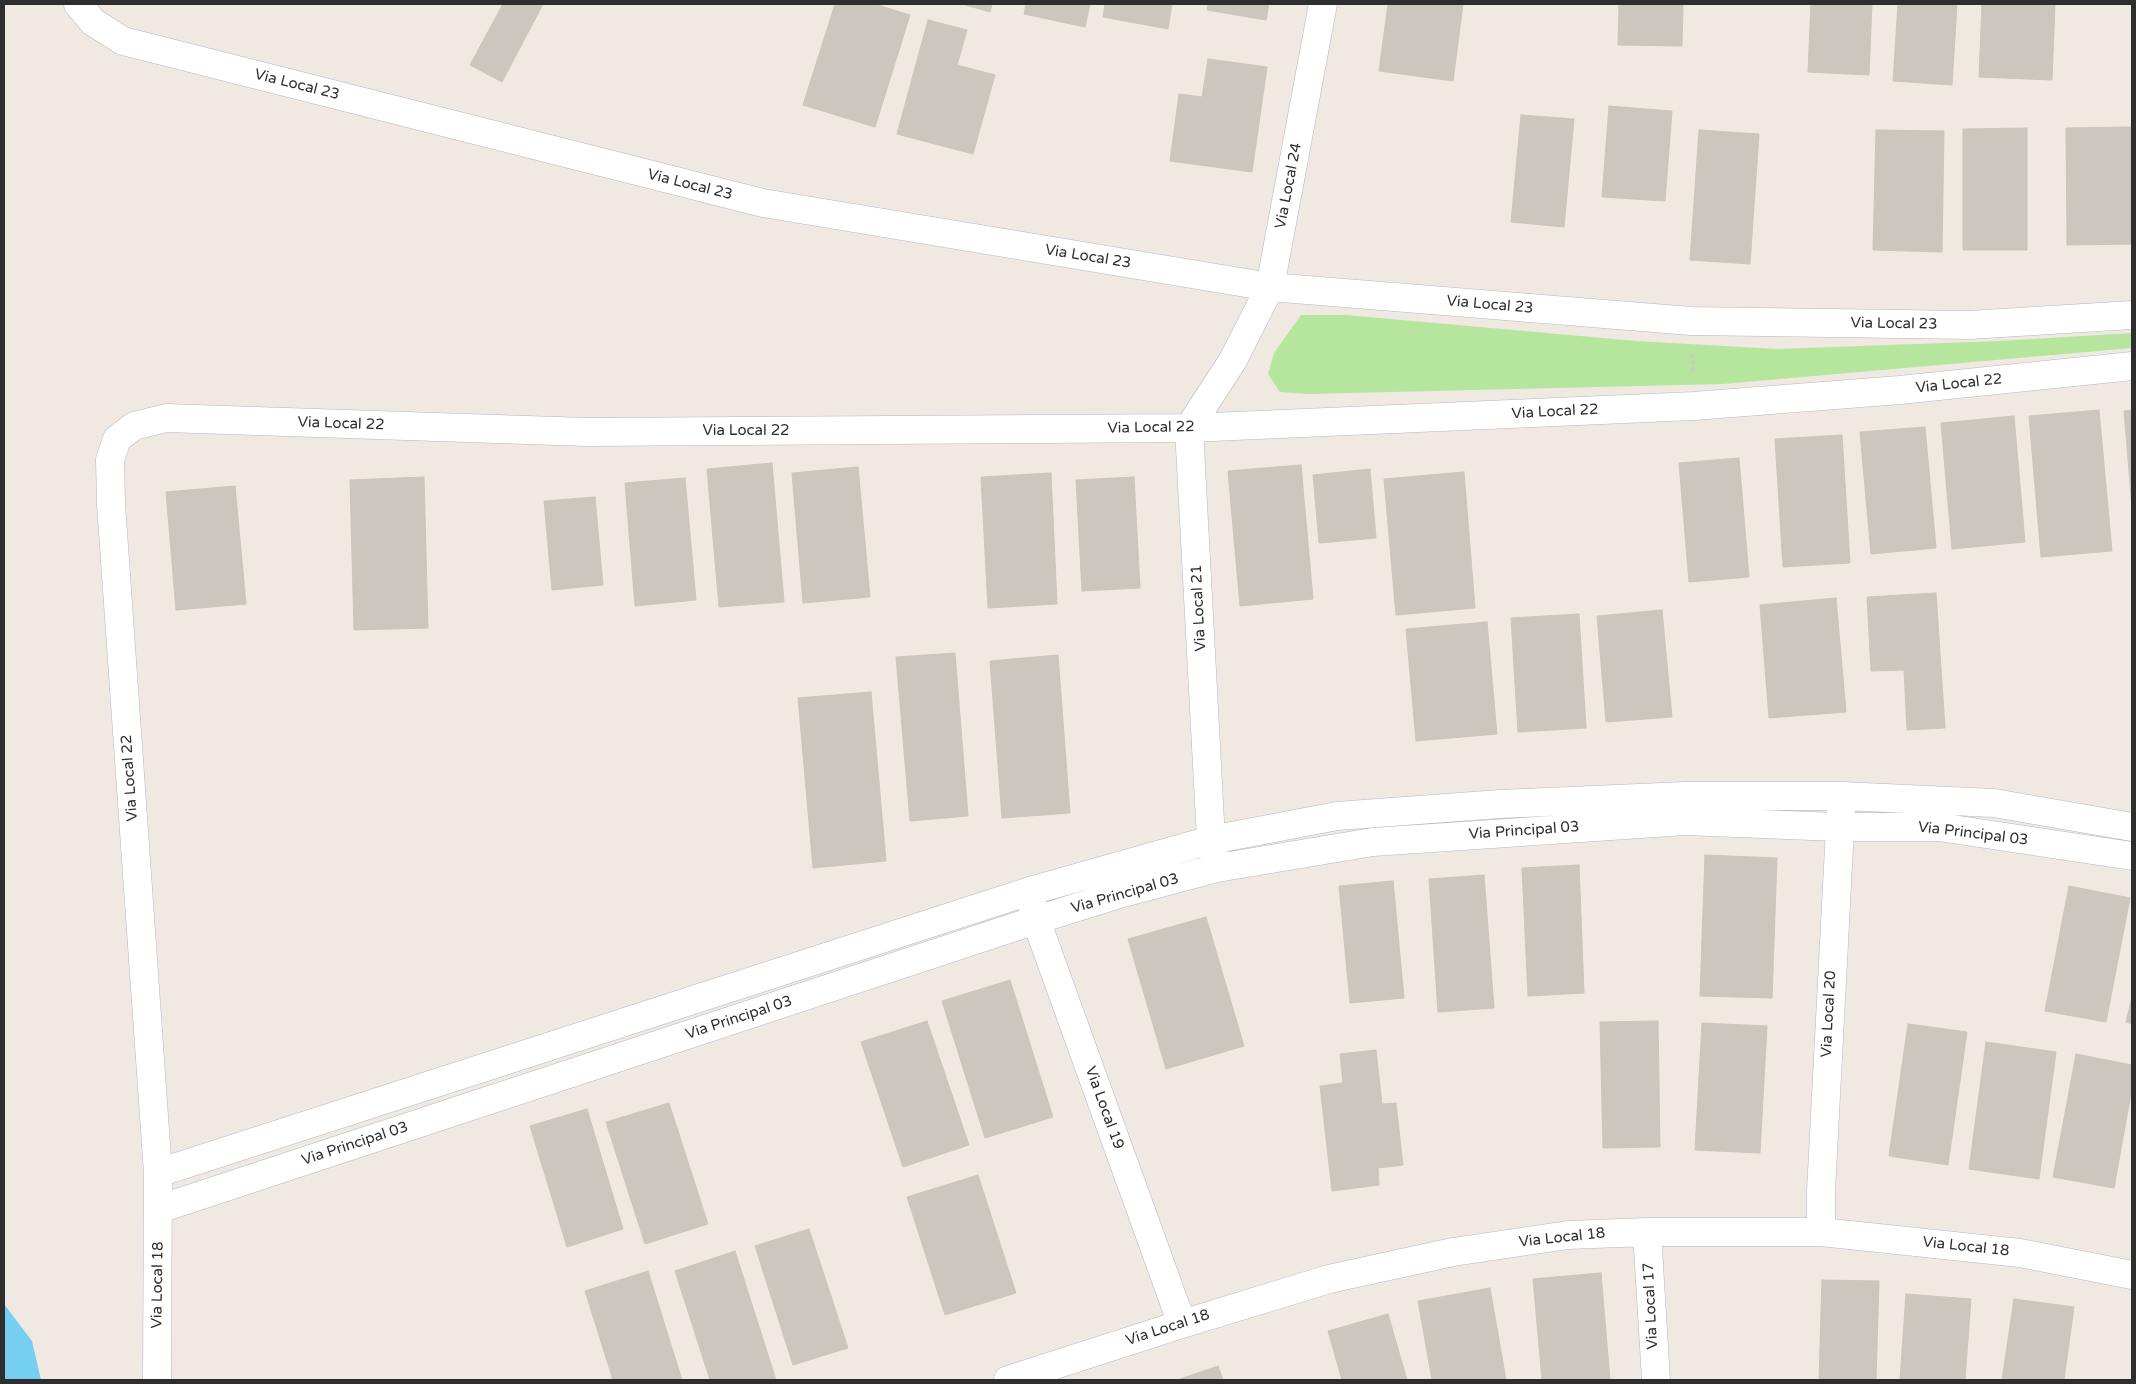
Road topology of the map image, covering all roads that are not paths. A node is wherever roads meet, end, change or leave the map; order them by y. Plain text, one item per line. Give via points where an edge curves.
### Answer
1 (78, 4) edge
2 (1323, 4) edge
3 (1270, 287) junction
4 (2132, 314) edge
5 (2132, 366) edge
6 (1189, 428) junction
7 (1842, 796) junction
8 (1838, 827) junction
9 (2132, 827) edge
10 (1211, 840) junction
11 (2132, 856) edge
12 (1217, 868) junction
13 (1030, 891) junction
14 (1036, 920) junction
15 (158, 1191) junction
16 (1647, 1232) junction
17 (1821, 1232) junction
18 (2132, 1275) edge
19 (1182, 1324) junction
20 (157, 1380) edge
21 (1008, 1380) edge
22 (1656, 1380) edge

1 - 3 street, Via Local 23 via 93,22 123,41 763,203
2 - 3 street, Via Local 24
3 - 4 street, Via Local 23 via 1691,321 1969,325
3 - 6 street, Via Local 24 via 1233,360
5 - 6 street, Via Local 22 via 1900,390 1694,406
6 - 10 street, Via Local 21
6 - 15 street, Via Local 22 via 587,432 166,418 134,426 117,439 110,460 111,504
7 - 8 street, Via Local 20
7 - 9 street, Via Principal 03 via 1994,803
7 - 10 street, Via Principal 03 via 1685,796 1500,804 1337,816
8 - 11 street, Via Principal 03 via 1939,827
8 - 12 street, Via Principal 03 via 1685,821 1537,829 1372,842
8 - 17 street, Via Local 20 via 1820,1191
10 - 12 street, Via Local 21
10 - 13 street, Via Principal 03
12 - 14 street, Via Principal 03
13 - 14 street, Via Local 19
13 - 15 street, Via Principal 03
14 - 15 street, Via Principal 03
14 - 19 street, Via Local 19
15 - 20 street, Via Local 18
16 - 17 street, Via Local 18
16 - 19 street, Via Local 18 via 1568,1235 1453,1252 1329,1279
16 - 22 street, Via Local 17
17 - 18 street, Via Local 18 via 2020,1253
19 - 21 street, Via Local 18

